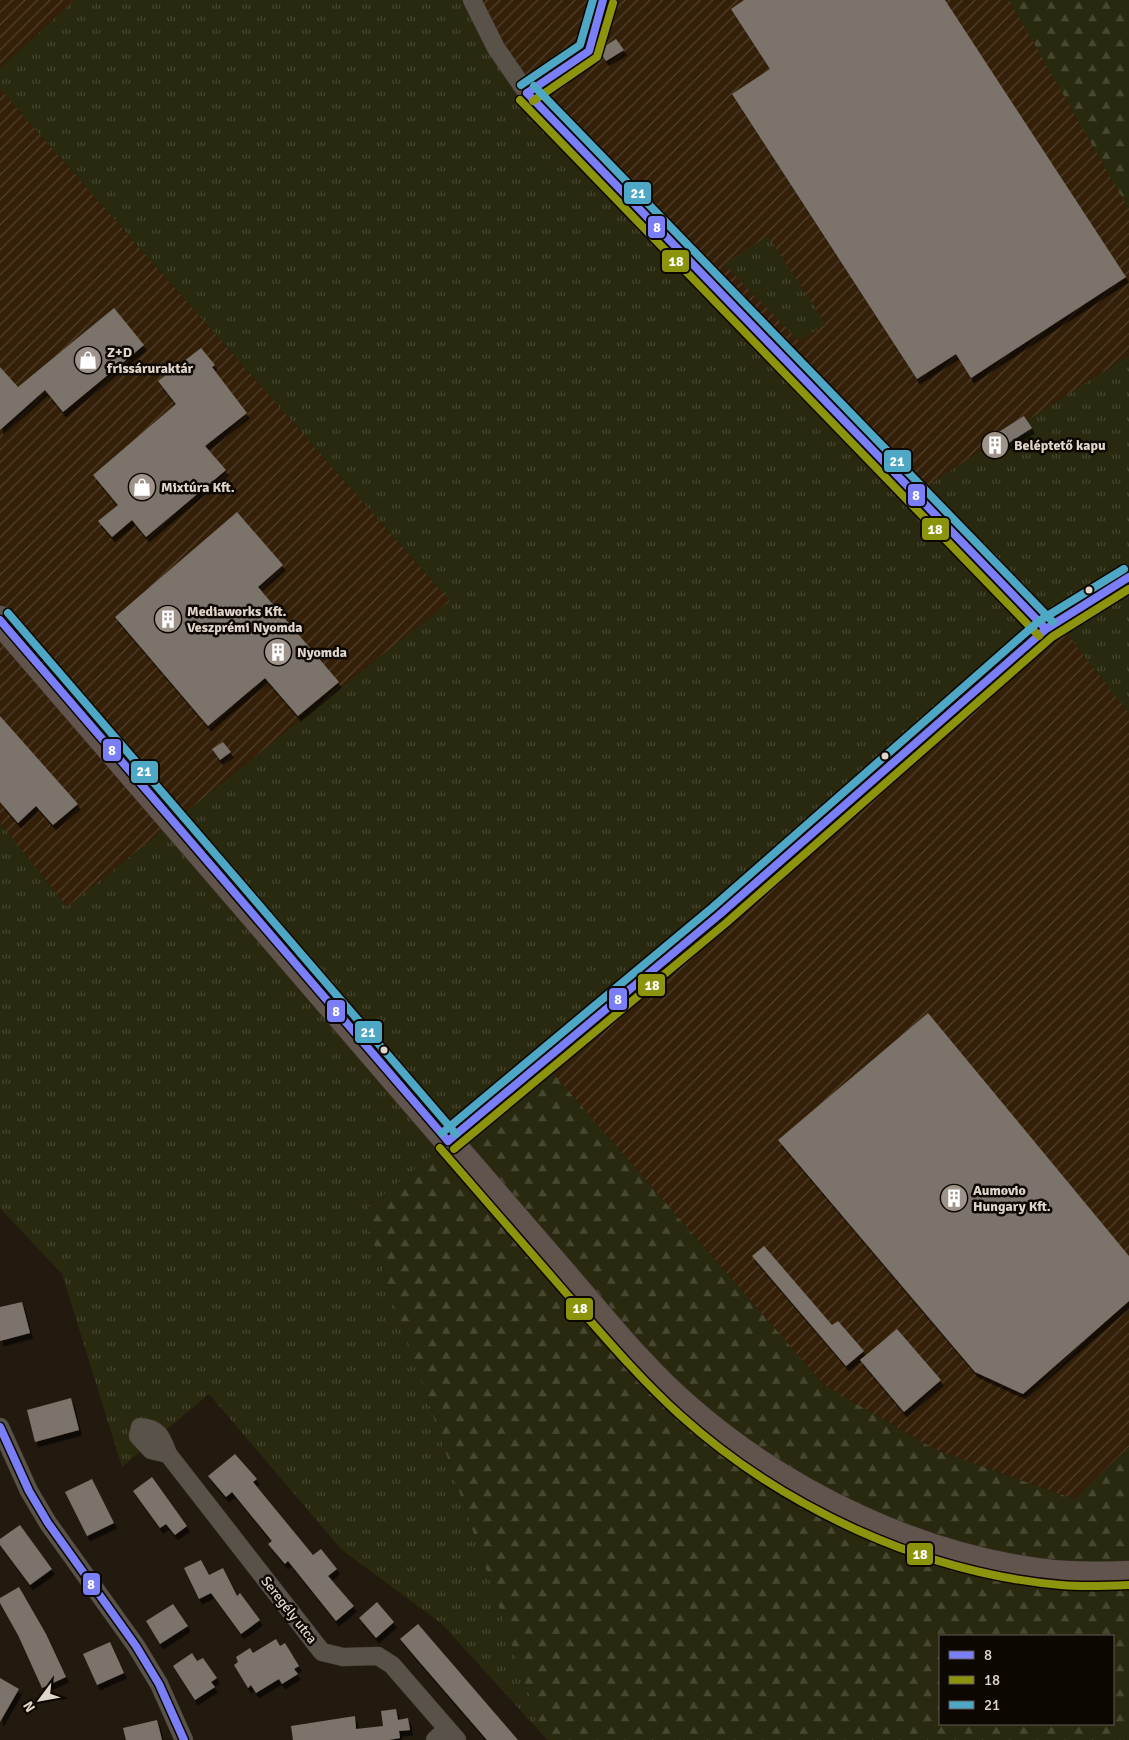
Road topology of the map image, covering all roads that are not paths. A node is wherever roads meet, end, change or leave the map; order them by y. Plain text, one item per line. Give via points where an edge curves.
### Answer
1 (472, 0) edge
2 (1129, 577) edge
3 (0, 620) edge
4 (1046, 630) junction
5 (448, 1141) junction
6 (0, 1427) edge
7 (168, 1454) dead end
8 (1129, 1575) edge
9 (446, 1736) edge
10 (184, 1740) edge

1 - 4 street via 496,48 527,93
2 - 4 street
3 - 5 main road
4 - 5 street via 719,914
5 - 8 main road via 644,1366 688,1410 739,1451 790,1484 890,1532 939,1549 1054,1574
6 - 10 street via 48,1524 136,1646 159,1684
7 - 9 street, Seregély utca via 322,1652 343,1657 378,1656 392,1665

